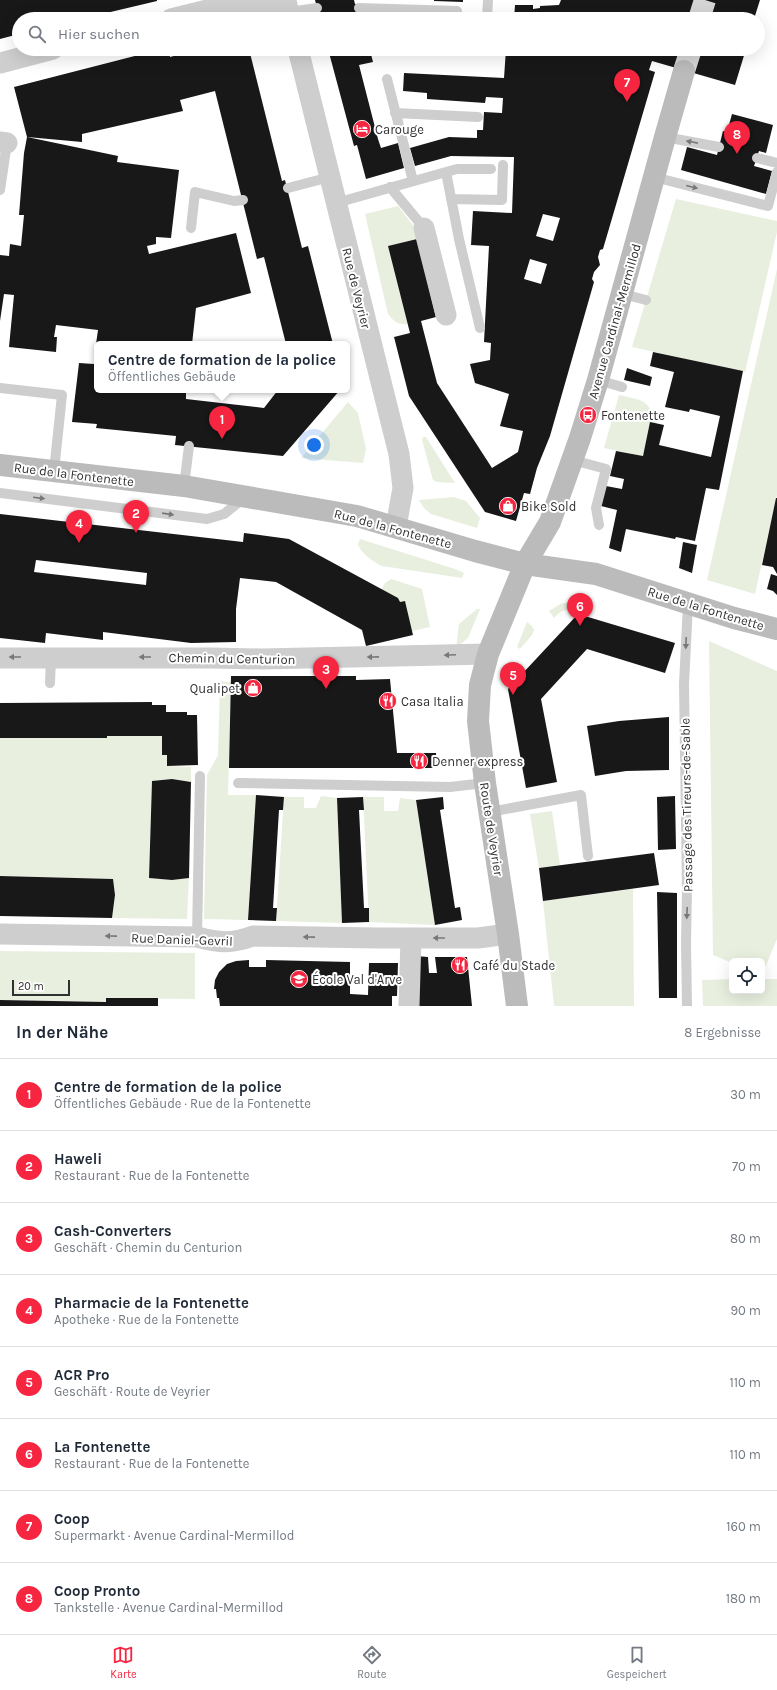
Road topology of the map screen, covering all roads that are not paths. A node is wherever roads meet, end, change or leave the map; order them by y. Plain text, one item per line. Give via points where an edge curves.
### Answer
1 (488, 0) edge
2 (288, 8) edge
3 (317, 8) dead end
4 (359, 8) dead end
5 (393, 9) junction
6 (457, 11) dead end
7 (199, 12) edge
8 (394, 12) edge
9 (487, 12) edge
10 (27, 56) edge
11 (300, 56) edge
12 (0, 63) edge
13 (684, 71) tunnel mouth
14 (386, 79) dead end
15 (395, 113) junction
16 (478, 117) dead end
17 (665, 137) junction
18 (4, 142) edge
19 (719, 147) dead end
20 (757, 158) dead end
21 (777, 163) edge
22 (504, 165) dead end
23 (491, 169) dead end
24 (446, 172) junction
25 (777, 172) edge
26 (330, 177) junction
27 (654, 178) junction
28 (413, 181) junction
29 (390, 187) junction
30 (288, 188) dead end
31 (0, 190) edge
32 (451, 199) junction
33 (243, 200) dead end
34 (336, 203) junction
35 (191, 228) dead end
36 (424, 228) joint
37 (623, 294) junction
38 (646, 300) dead end
39 (446, 314) dead end
40 (480, 328) dead end
41 (598, 380) junction
42 (622, 387) dead end
43 (0, 388) edge
44 (189, 446) dead end
45 (573, 460) junction
46 (0, 465) edge
47 (54, 471) junction
48 (184, 486) junction
49 (0, 493) edge
50 (245, 497) junction
51 (599, 525) dead end
52 (396, 527) junction
53 (526, 564) junction
54 (688, 604) junction
55 (777, 629) edge
56 (488, 654) junction
57 (51, 657) junction
58 (0, 658) edge
59 (50, 683) dead end
60 (200, 776) dead end
61 (238, 783) dead end
62 (485, 783) junction
63 (490, 812) junction
64 (588, 856) dead end
65 (0, 934) edge
66 (508, 934) junction
67 (197, 937) junction
68 (411, 938) junction
69 (410, 1006) edge
70 (516, 1006) edge
71 (687, 1006) edge

1 - 9 lane
2 - 3 lane
2 - 7 street via 250,10 227,5
4 - 5 lane
5 - 6 lane
5 - 8 lane
10 - 12 street
11 - 26 street, Rue de Veyrier
13 - 17 main road, Avenue Cardinal-Mermillod
14 - 15 lane
15 - 16 lane
15 - 28 lane
19 -> 17 lane
17 - 27 main road, Avenue Cardinal-Mermillod
18 - 31 lane
20 - 21 lane
22 - 32 lane via 502,200
23 - 24 lane via 457,169
24 - 28 lane
24 - 32 lane
27 -> 25 lane via 768,206
26 - 30 lane
26 - 34 street, Rue de Veyrier
27 - 37 main road, Avenue Cardinal-Mermillod
28 - 29 lane
29 - 34 lane
29 - 36 lane
32 - 40 lane
33 - 35 lane via 234,201 214,191 195,192
34 - 52 street, Rue de Veyrier via 400,460 403,488
36 - 39 street
37 - 38 lane
37 - 41 main road, Avenue Cardinal-Mermillod
41 - 42 lane
41 - 45 main road, Avenue Cardinal-Mermillod
43 - 47 lane via 62,395
44 - 48 lane
45 - 51 lane via 606,469 596,508
45 - 53 main road, Avenue Cardinal-Mermillod via 550,522
46 - 47 main road, Rue de la Fontenette
47 - 48 main road, Rue de la Fontenette
48 - 50 main road, Rue de la Fontenette
49 -> 50 lane via 207,519 224,514
50 - 52 main road, Rue de la Fontenette via 357,516
52 - 53 main road, Rue de la Fontenette
53 - 54 main road, Rue de la Fontenette via 596,574
53 - 56 main road, Route de Veyrier
54 - 55 main road, Rue de la Fontenette
54 -> 71 lane, Passage des Tireurs-de-Sable via 684,684
56 -> 57 street, Chemin du Centurion via 261,660
56 - 62 main road, Route de Veyrier via 480,685 478,721
57 -> 58 street, Chemin du Centurion
57 - 59 lane
60 - 67 lane
61 - 62 lane via 450,787
62 - 63 main road, Route de Veyrier
63 - 64 lane via 581,795
63 - 66 main road, Route de Veyrier
67 -> 65 street, Rue Daniel-Gevril
66 -> 68 street, Rue Daniel-Gevril via 478,938
66 - 70 main road, Route de Veyrier
68 -> 67 street, Rue Daniel-Gevril via 253,936 236,942 214,942
68 - 69 street

